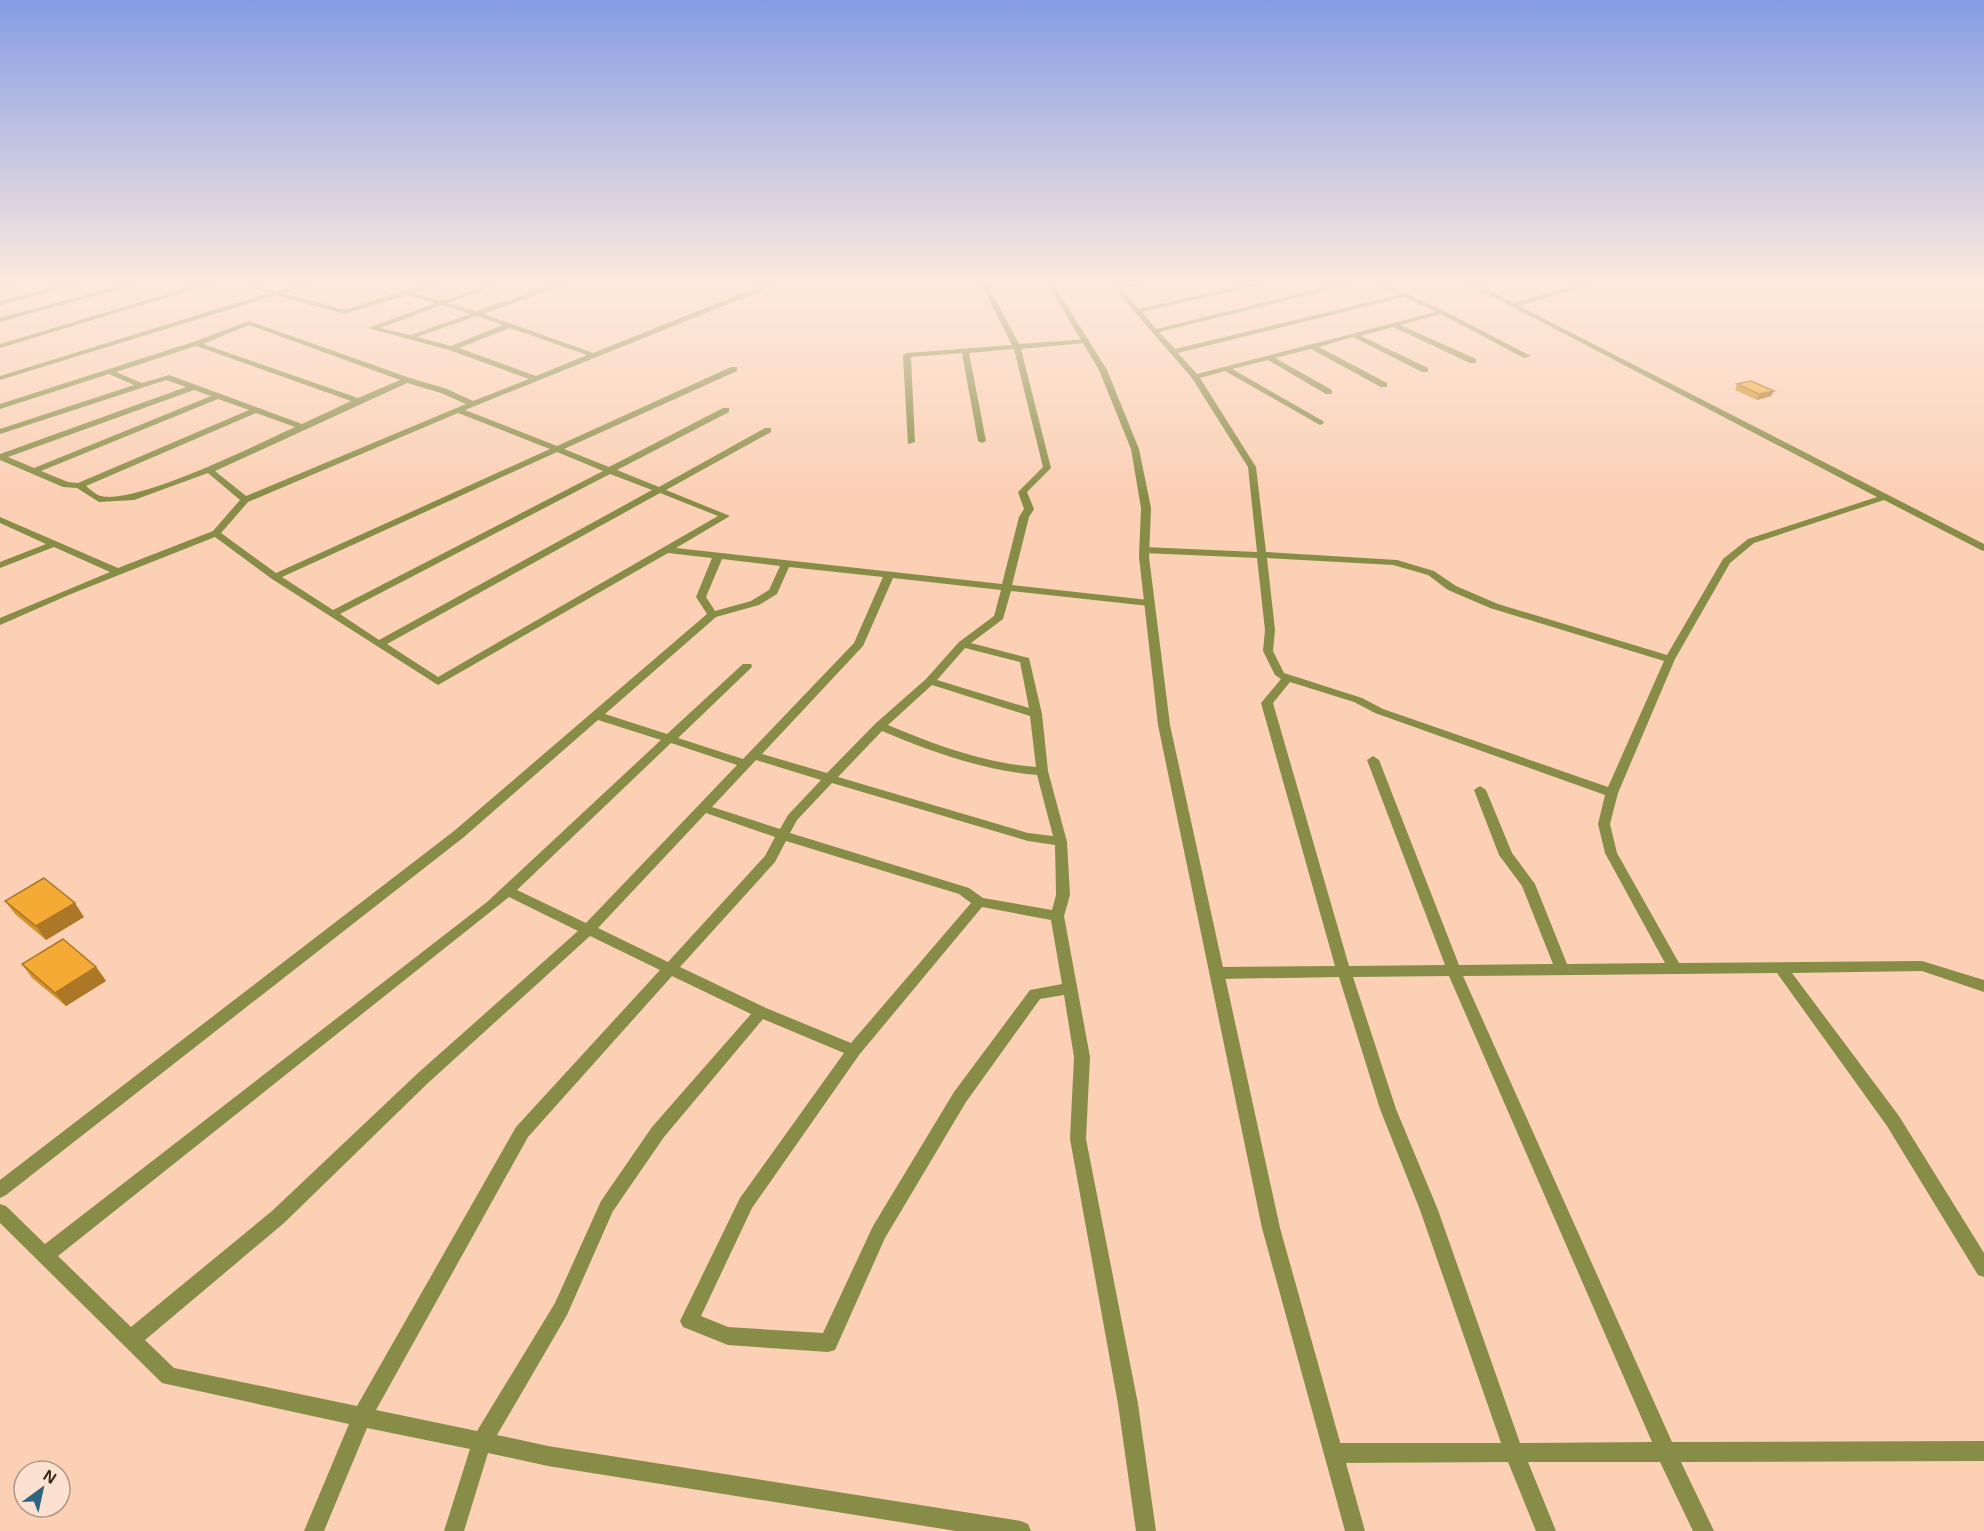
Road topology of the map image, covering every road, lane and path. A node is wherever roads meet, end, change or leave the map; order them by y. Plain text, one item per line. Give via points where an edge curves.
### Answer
1 (85, 351) edge
2 (173, 351) edge
3 (217, 351) edge
4 (329, 351) edge
5 (461, 351) edge
6 (583, 351) edge
7 (607, 351) edge
8 (958, 351) edge
9 (964, 351) edge
10 (1018, 351) edge
11 (1092, 351) edge
12 (1293, 351) edge
13 (1322, 351) edge
14 (1387, 351) edge
15 (1452, 351) edge
16 (1518, 351) edge
17 (1605, 351) edge
18 (1173, 352) edge
19 (596, 356) junction
20 (1527, 356) dead end
21 (1270, 358) junction
22 (1473, 361) dead end
23 (734, 369) dead end
24 (1226, 369) junction
25 (1425, 370) dead end
26 (110, 372) junction
27 (1195, 377) junction
28 (0, 378) edge
29 (537, 379) junction
30 (407, 380) junction
31 (141, 385) junction
32 (1384, 385) dead end
33 (194, 387) junction
34 (1329, 392) dead end
35 (218, 396) junction
36 (358, 401) junction
37 (474, 405) junction
38 (0, 407) edge
39 (458, 410) junction
40 (726, 410) dead end
41 (256, 411) junction
42 (1320, 423) dead end
43 (302, 427) junction
44 (768, 430) dead end
45 (0, 432) edge
46 (982, 441) dead end
47 (911, 442) dead end
48 (557, 450) junction
49 (0, 457) edge
50 (209, 470) junction
51 (37, 471) junction
52 (610, 471) junction
53 (79, 486) junction
54 (658, 490) junction
55 (1885, 497) junction
56 (245, 500) junction
57 (0, 520) edge
58 (216, 532) junction
59 (54, 544) junction
60 (1984, 548) edge
61 (665, 550) junction
62 (1144, 550) junction
63 (1262, 555) junction
64 (718, 556) junction
65 (786, 563) junction
66 (0, 565) edge
67 (119, 572) junction
68 (889, 574) junction
69 (275, 577) junction
70 (1007, 587) junction
71 (1149, 603) junction
72 (333, 614) junction
73 (711, 615) junction
74 (0, 622) edge
75 (379, 644) junction
76 (963, 644) junction
77 (1670, 659) junction
78 (747, 666) dead end
79 (1288, 678) junction
80 (930, 681) junction
81 (1036, 714) junction
82 (596, 715) junction
83 (880, 726) junction
84 (668, 739) junction
85 (748, 759) junction
86 (1373, 760) dead end
87 (1042, 771) junction
88 (829, 779) junction
89 (1480, 790) dead end
90 (1612, 792) junction
91 (703, 808) junction
92 (783, 835) junction
93 (1061, 842) junction
94 (507, 891) junction
95 (979, 902) junction
96 (1057, 916) junction
97 (589, 929) junction
98 (1781, 968) junction
99 (670, 969) junction
100 (1675, 969) junction
101 (1562, 970) junction
102 (1454, 971) junction
103 (1344, 972) junction
104 (1217, 973) junction
105 (1984, 986) edge
106 (1071, 988) junction
107 (761, 1012) junction
108 (854, 1051) junction
109 (0, 1190) edge
110 (0, 1212) edge
111 (44, 1256) junction
112 (1984, 1269) edge
113 (130, 1339) junction
114 (362, 1417) junction
115 (482, 1442) junction
116 (1984, 1451) edge
117 (1666, 1452) junction
118 (1334, 1453) junction
119 (1515, 1455) junction
120 (314, 1531) edge
121 (454, 1531) edge
122 (1021, 1531) edge
123 (1146, 1531) edge
124 (1355, 1531) edge
125 (1546, 1531) edge
126 (1704, 1531) edge

1 - 28 street
2 - 26 street
3 - 36 street
4 - 30 street
5 - 29 street
6 - 19 street
7 - 19 street
8 - 47 street via 907,355
9 - 46 street
10 - 70 street via 1047,468 1022,492 1029,509
11 - 62 street via 1104,370 1135,449 1146,508
12 - 21 street
13 - 32 street
14 - 25 street
15 - 22 street
16 - 20 street
17 - 55 street
18 - 27 street
19 - 29 street
21 - 24 street
21 - 34 street
23 - 48 street
24 - 27 street
24 - 42 street
26 - 31 street
26 - 38 street
27 - 63 street via 1252,467
29 - 37 street
30 - 36 street
30 - 37 street
31 - 33 street via 166,377
31 - 45 street
33 - 35 street
33 - 49 street
35 - 41 street
35 - 51 street
36 - 43 street
37 - 39 street
39 - 48 street
39 - 56 street
40 - 52 street
41 - 43 street
41 - 53 street
43 - 50 street
44 - 54 street
48 - 52 street
48 - 69 street
49 - 51 street
50 - 53 street via 131,498 99,499
50 - 56 street
51 - 53 street via 66,485
52 - 54 street
52 - 72 street
54 - 61 street via 724,516
54 - 75 street
55 - 60 street
55 - 77 street via 1751,542 1726,561
56 - 58 street
57 - 59 street
58 - 67 street
58 - 69 street
59 - 66 street
59 - 67 street
61 - 64 street
61 - 75 street via 438,682
62 - 63 street
62 - 71 street
63 - 77 street via 1394,562 1431,573 1452,588 1494,606
63 - 79 street via 1270,630 1268,651 1280,675
64 - 65 street
64 - 73 street via 701,597
65 - 68 street
65 - 73 street via 772,592 755,603
67 - 74 street
68 - 70 street
68 - 85 street via 859,644
69 - 72 street
70 - 71 street
70 - 76 street via 999,618
71 - 104 street via 1164,725
72 - 75 street
73 - 82 street
76 - 80 street
76 - 81 street via 1025,660
77 - 90 street
78 - 84 street
79 - 90 street
79 - 103 street via 1267,703
80 - 81 street
80 - 83 street
81 - 87 street
82 - 84 street
82 - 109 street via 459,834
83 - 87 street via 942,752 1012,770
83 - 88 street
84 - 85 street
84 - 94 street
85 - 88 street
85 - 91 street
86 - 102 street
87 - 93 street
88 - 92 street via 792,818
88 - 93 street via 1028,837
89 - 101 street via 1506,855 1528,884
90 - 100 street via 1604,824 1611,853
91 - 92 street
91 - 97 street
92 - 95 street via 964,891
92 - 99 street via 770,859
93 - 96 street via 1063,895
94 - 97 street
94 - 111 street
95 - 96 street
95 - 108 street
96 - 106 street
97 - 99 street
97 - 113 street via 423,1077 278,1217
98 - 100 street
98 - 105 street via 1922,966
98 - 112 street via 1893,1121
99 - 107 street
99 - 114 street via 522,1132
100 - 101 street
101 - 102 street
102 - 103 street
102 - 117 street
103 - 104 street
103 - 119 street via 1388,1108 1429,1210
104 - 118 street via 1271,1228
106 - 108 street via 1035,994 960,1096 879,1232 828,1343 728,1336 689,1321 746,1203
106 - 123 street via 1082,1057 1078,1138 1128,1404
107 - 108 street
107 - 115 street via 658,1132 607,1206 561,1309
110 - 111 street
111 - 113 street
113 - 114 street via 169,1376
114 - 115 street
114 - 120 street
115 - 121 street
115 - 122 street via 548,1456
116 - 117 street
117 - 119 street
117 - 126 street
118 - 119 street
118 - 124 street
119 - 125 street

